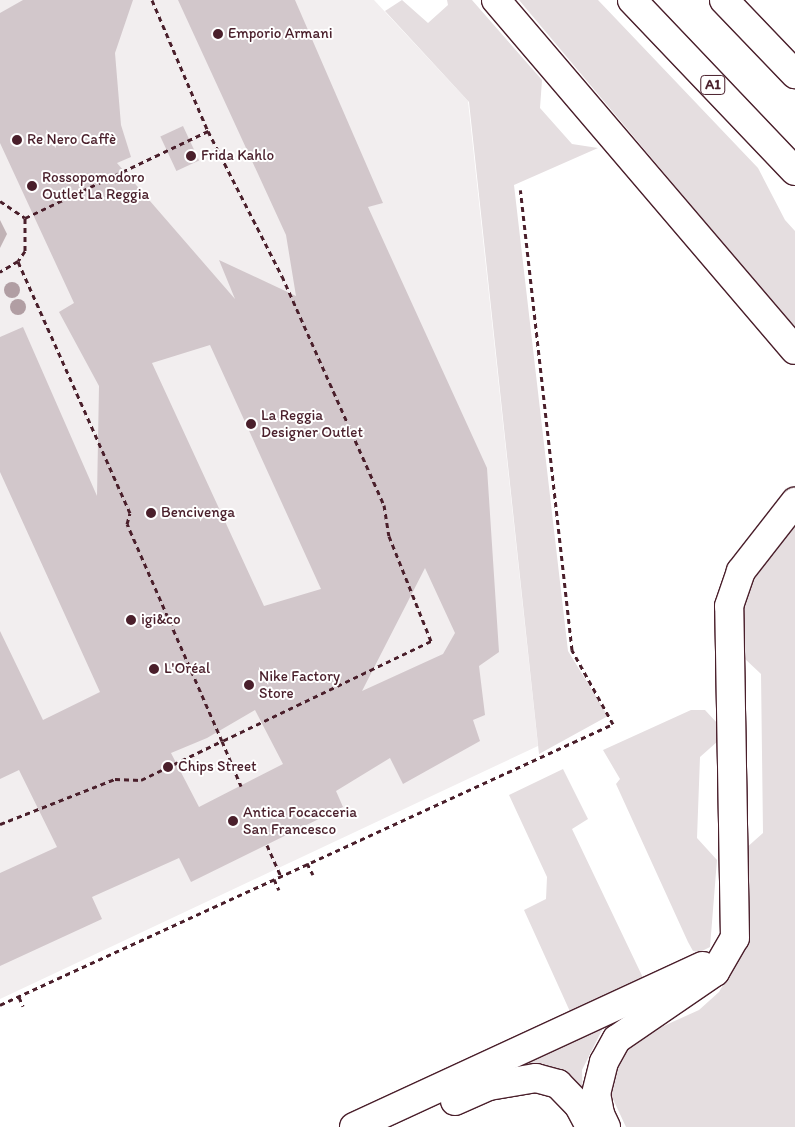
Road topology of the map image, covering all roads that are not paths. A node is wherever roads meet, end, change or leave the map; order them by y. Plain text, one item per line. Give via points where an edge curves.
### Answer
1 (496, 0) edge
2 (632, 0) edge
3 (724, 0) edge
4 (795, 74) edge
5 (795, 171) edge
6 (795, 350) edge
7 (795, 502) edge
8 (724, 956) junction
9 (354, 1127) edge
10 (399, 1127) edge
11 (590, 1127) edge
12 (606, 1127) edge

1 - 6 main road
2 - 5 main road, A1
3 - 4 main road
7 - 8 main road via 741,571 729,606 734,938
8 - 9 main road
8 - 12 main road via 715,972 683,997 652,1013 617,1039 604,1062 596,1094
10 - 11 main road via 489,1086 536,1078 558,1084 579,1106

